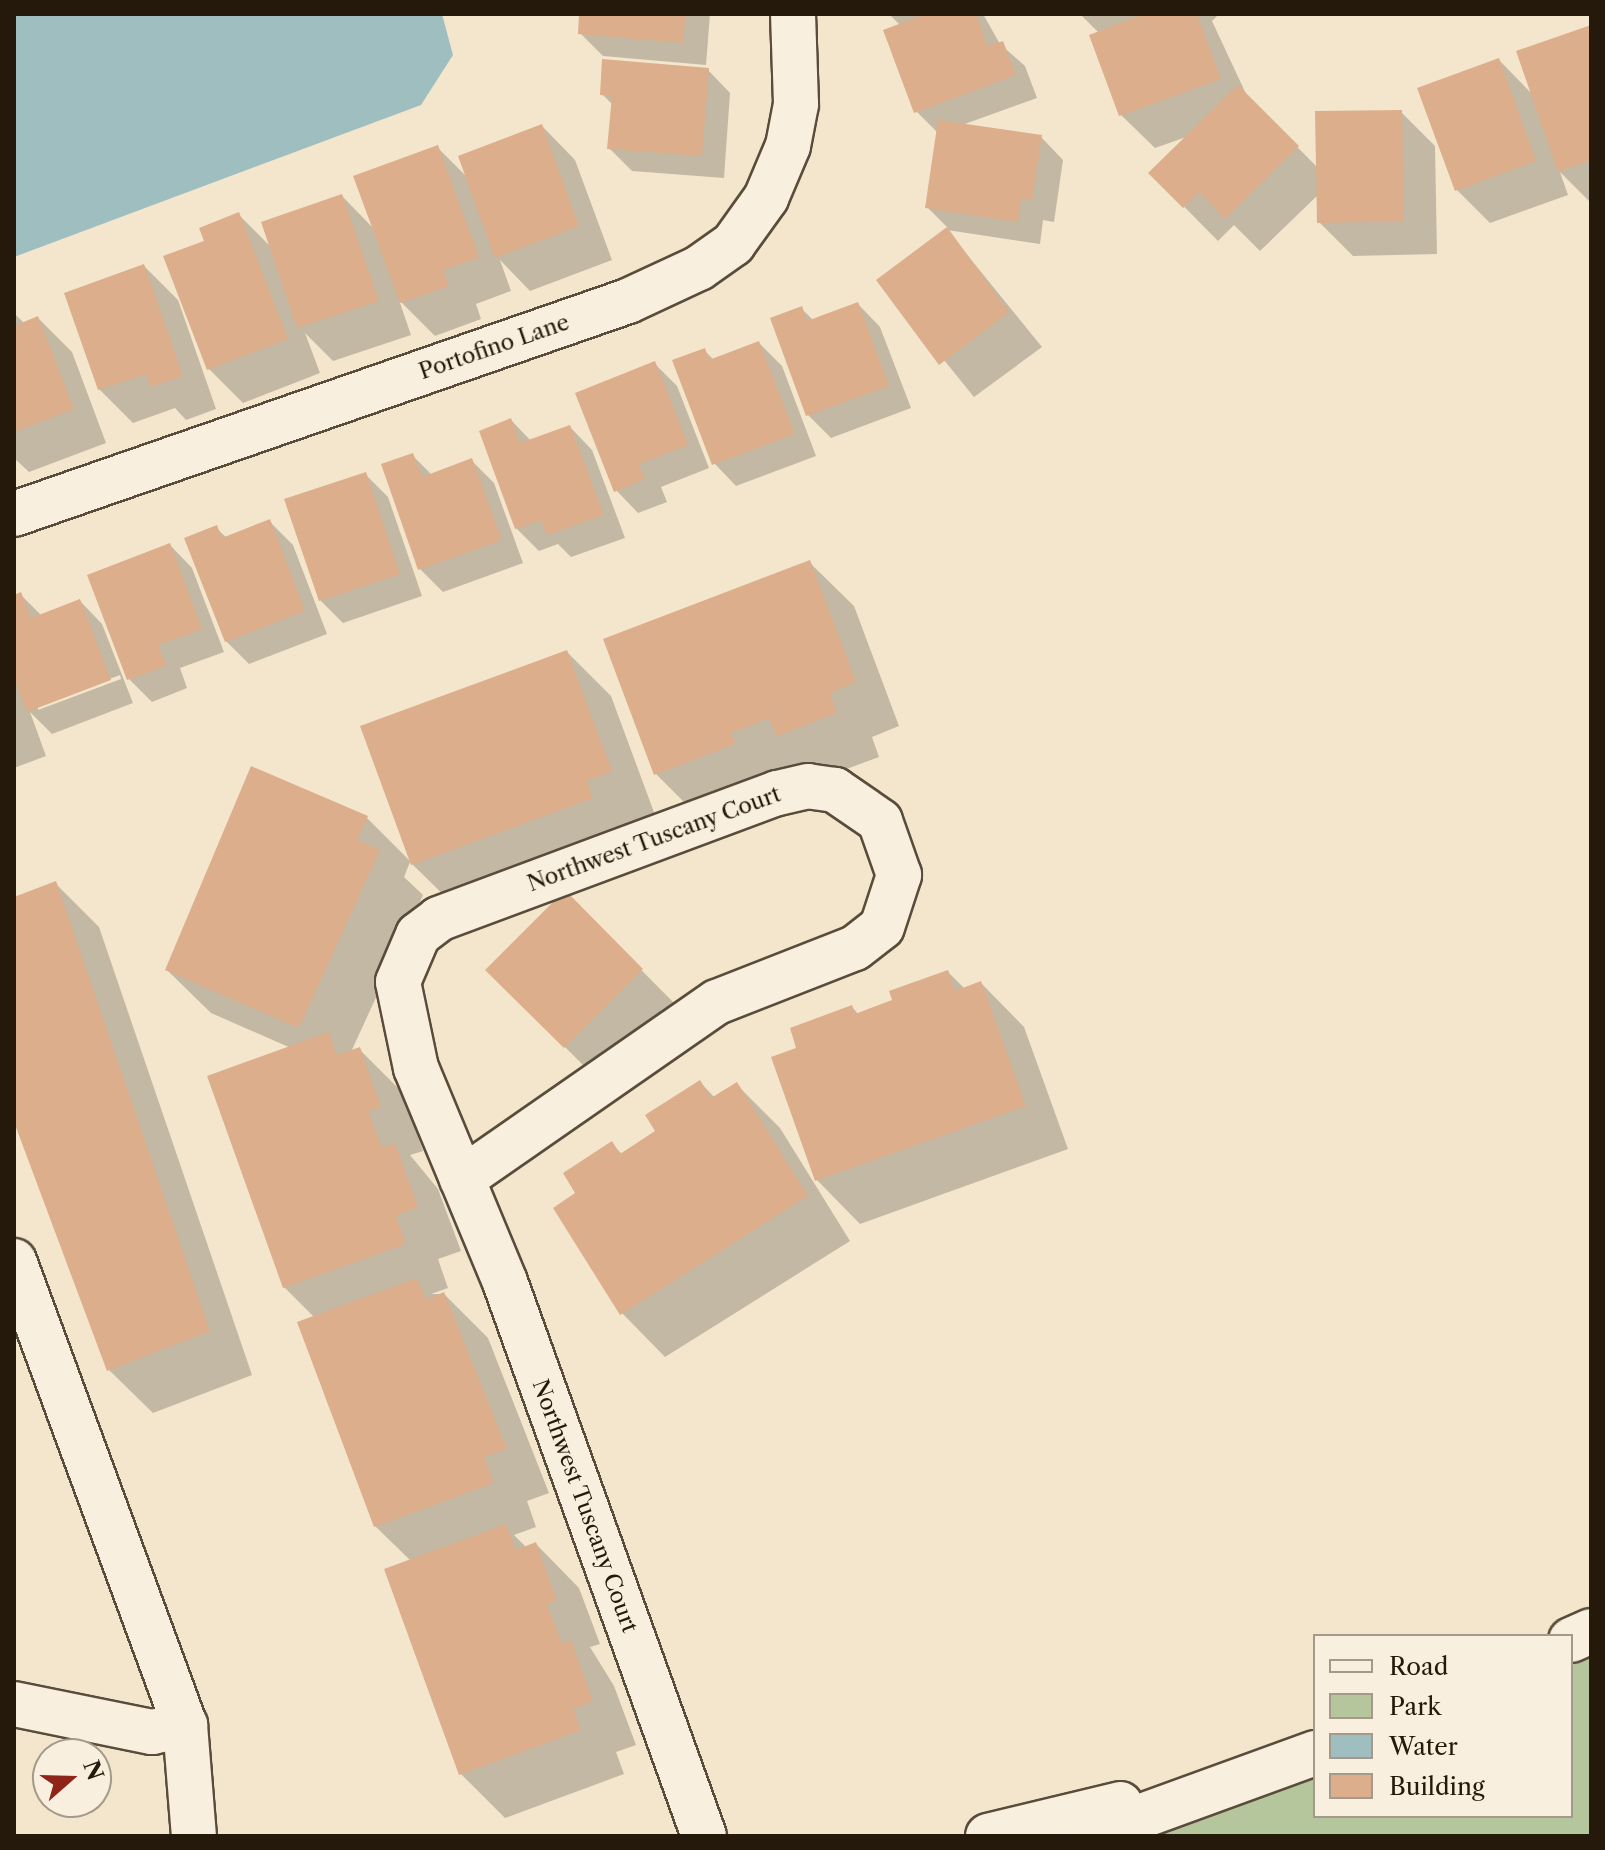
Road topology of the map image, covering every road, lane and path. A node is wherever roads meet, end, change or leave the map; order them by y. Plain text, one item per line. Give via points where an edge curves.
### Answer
1 (793, 14) edge
2 (14, 514) edge
3 (462, 1179) junction
4 (14, 1261) edge
5 (14, 1704) edge
6 (185, 1725) junction
7 (1313, 1754) edge
8 (1202, 1795) junction
9 (194, 1836) edge
10 (704, 1836) edge
11 (988, 1836) edge
12 (1087, 1836) edge

1 - 2 street, Portofino Lane via 796,104 788,146 766,198 733,244 699,268 628,301
3 - 3 street, Northwest Tuscany Court via 717,1002 855,948 882,927 899,875 880,821 835,790 808,786 777,793 465,907 418,935 398,982 402,1020
3 - 10 street, Northwest Tuscany Court
4 - 6 street
5 - 6 street via 152,1732
6 - 9 street
7 - 8 street
8 - 11 street via 1145,1797
8 - 12 street

